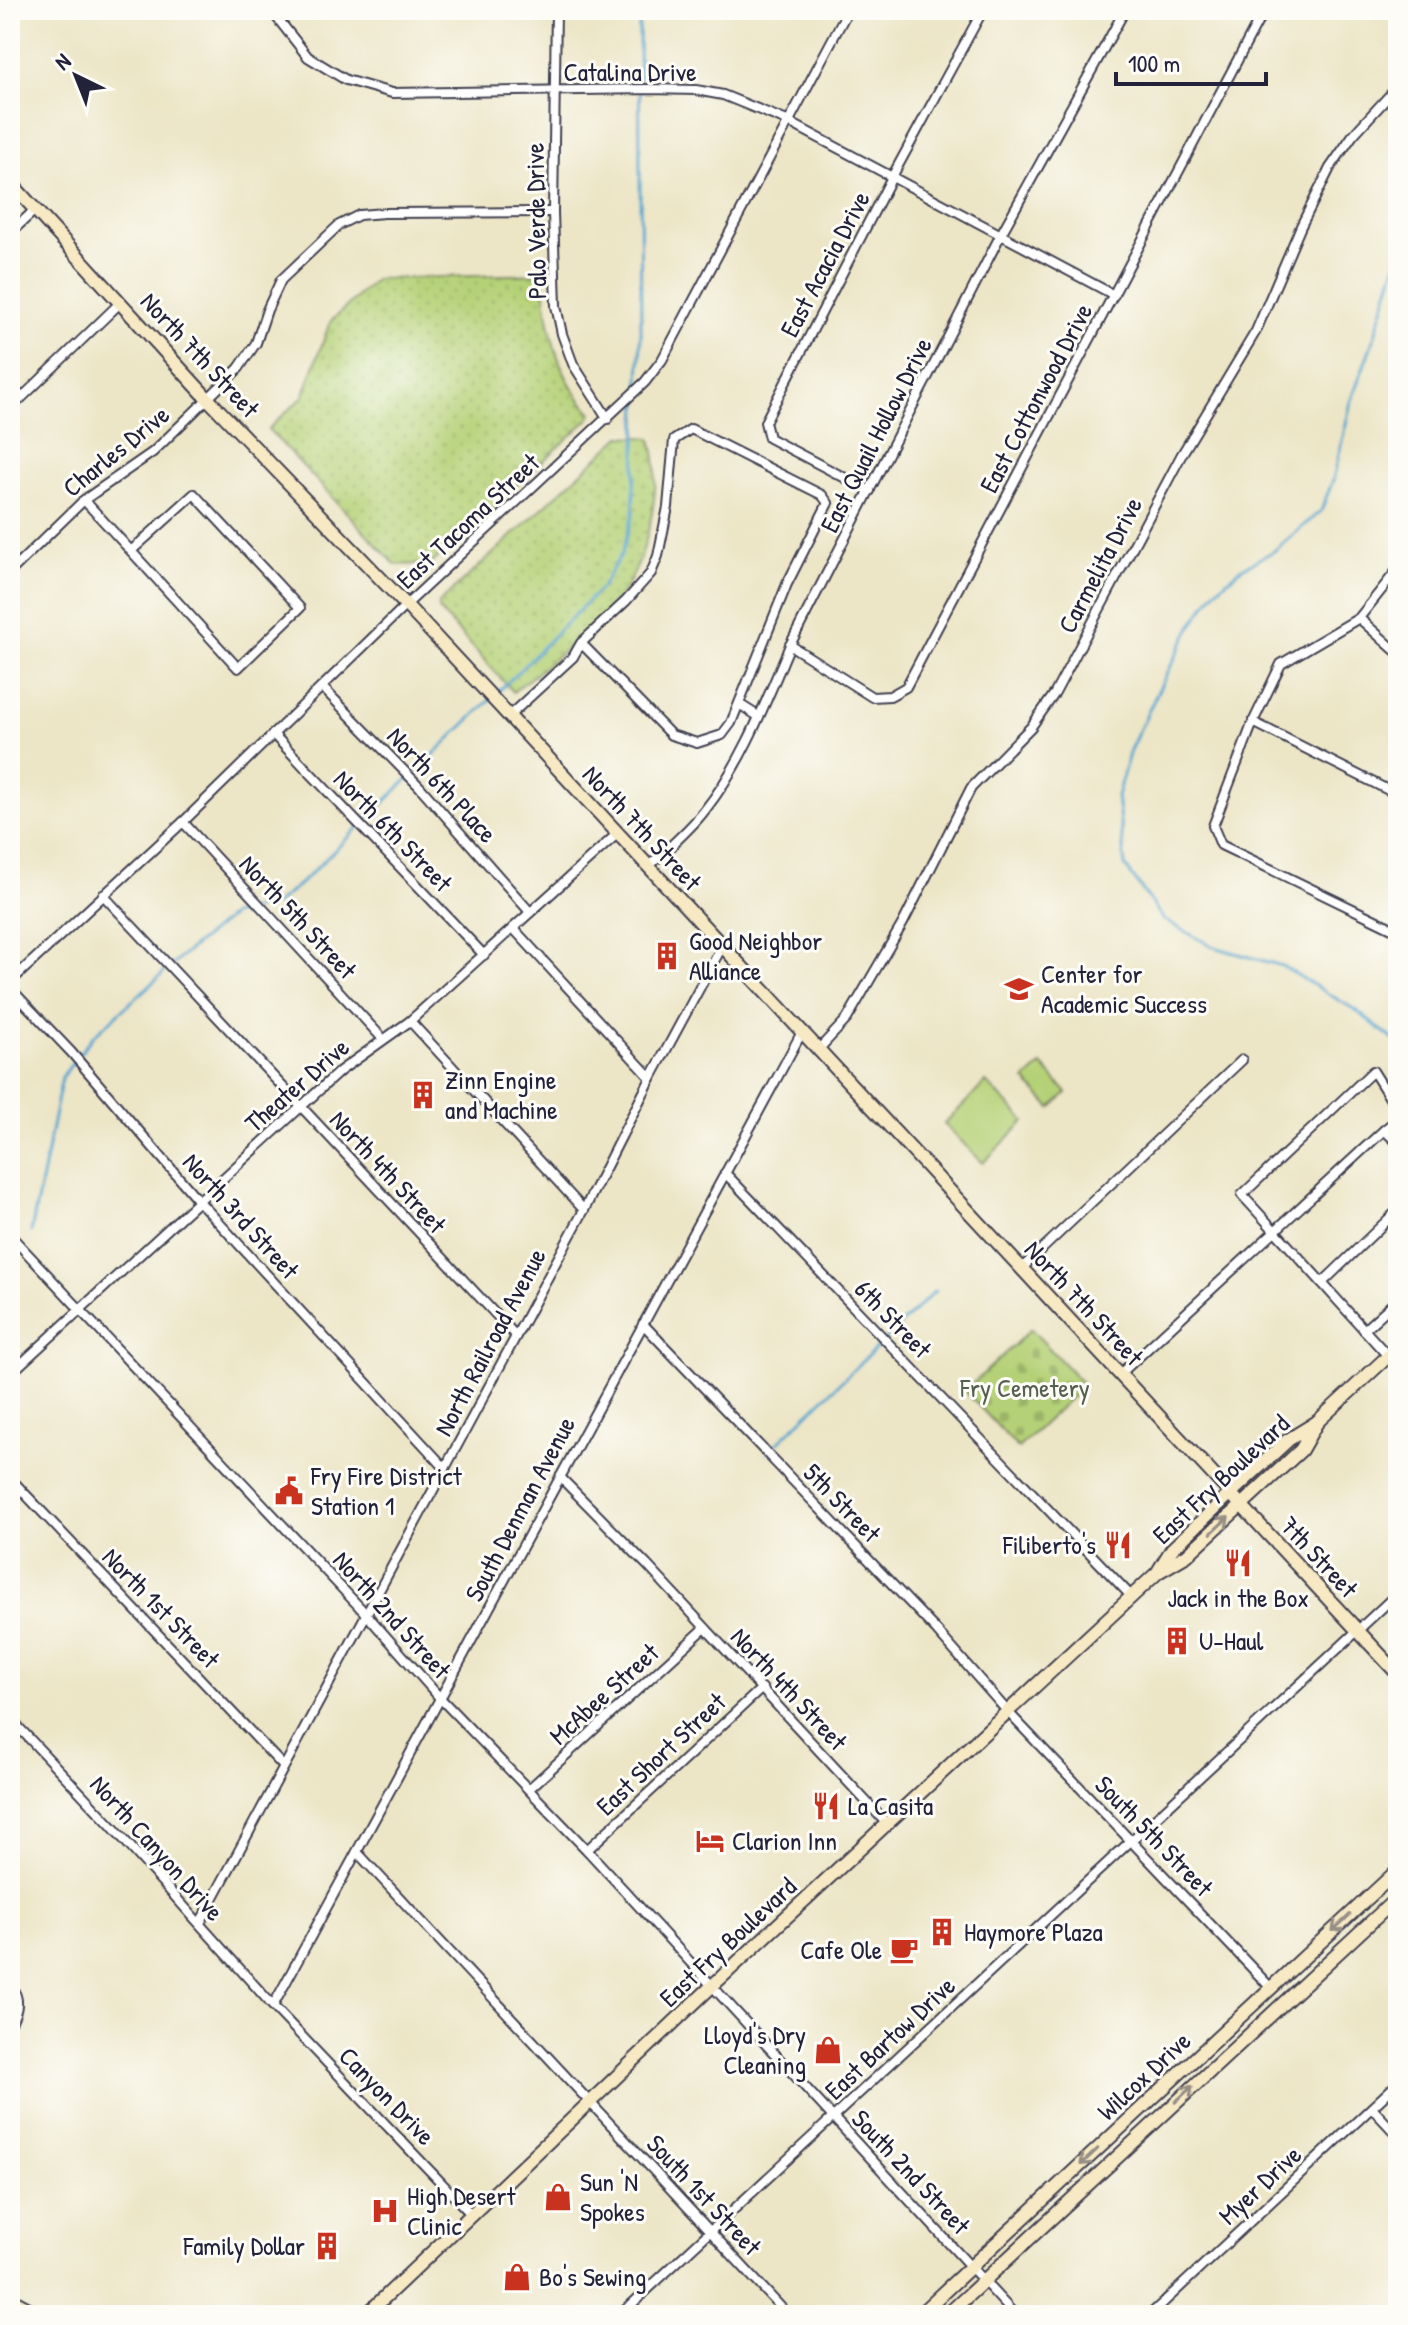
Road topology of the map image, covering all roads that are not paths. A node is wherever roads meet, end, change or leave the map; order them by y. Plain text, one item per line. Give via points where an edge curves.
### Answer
1 (274, 10) edge
2 (556, 10) edge
3 (983, 10) edge
4 (1125, 10) edge
5 (1264, 10) edge
6 (846, 11) edge
7 (1398, 86) edge
8 (555, 92) junction
9 (787, 121) junction
10 (893, 175) junction
11 (10, 182) edge
12 (36, 209) junction
13 (553, 212) junction
14 (10, 233) edge
15 (1000, 236) junction
16 (1114, 295) junction
17 (121, 302) junction
18 (208, 399) junction
19 (10, 409) edge
20 (608, 419) junction
21 (870, 491) junction
22 (84, 500) junction
23 (131, 551) junction
24 (1398, 569) edge
25 (10, 572) edge
26 (406, 605) junction
27 (1359, 618) junction
28 (581, 643) junction
29 (790, 645) junction
30 (1398, 653) edge
31 (322, 687) junction
32 (739, 704) junction
33 (509, 716) junction
34 (758, 716) junction
35 (1253, 722) junction
36 (273, 734) junction
37 (1398, 795) edge
38 (183, 822) junction
39 (617, 834) junction
40 (648, 867) junction
41 (103, 895) junction
42 (530, 912) junction
43 (513, 928) junction
44 (1398, 931) edge
45 (724, 948) junction
46 (484, 955) junction
47 (10, 985) edge
48 (410, 1021) junction
49 (802, 1032) junction
50 (383, 1039) junction
51 (818, 1050) junction
52 (1242, 1060) dead end
53 (651, 1078) junction
54 (300, 1108) junction
55 (1384, 1130) junction
56 (1398, 1143) edge
57 (725, 1173) junction
58 (198, 1200) junction
59 (584, 1210) junction
60 (1398, 1210) edge
61 (1275, 1231) junction
62 (10, 1235) edge
63 (1022, 1268) junction
64 (1322, 1283) junction
65 (1398, 1299) edge
66 (79, 1309) junction
67 (643, 1324) junction
68 (1364, 1330) junction
69 (515, 1335) junction
70 (1398, 1347) edge
71 (1388, 1356) junction
72 (10, 1374) edge
73 (1120, 1374) junction
74 (1317, 1422) junction
75 (445, 1468) junction
76 (560, 1477) junction
77 (10, 1478) edge
78 (1230, 1494) junction
79 (1241, 1505) junction
80 (1158, 1572) junction
81 (1398, 1593) edge
82 (1132, 1597) junction
83 (367, 1615) junction
84 (705, 1628) junction
85 (1358, 1631) junction
86 (1398, 1674) edge
87 (762, 1688) junction
88 (440, 1698) junction
89 (1008, 1712) junction
90 (10, 1718) edge
91 (283, 1766) junction
92 (529, 1789) junction
93 (888, 1825) junction
94 (1131, 1841) junction
95 (587, 1850) junction
96 (357, 1852) junction
97 (1398, 1870) edge
98 (1398, 1897) edge
99 (200, 1923) junction
100 (10, 1985) edge
101 (711, 1987) junction
102 (1271, 1988) junction
103 (273, 2006) junction
104 (10, 2024) edge
105 (1398, 2083) edge
106 (591, 2102) junction
107 (1372, 2108) junction
108 (834, 2118) junction
109 (1398, 2136) edge
110 (471, 2214) junction
111 (710, 2232) junction
112 (971, 2267) junction
113 (984, 2281) junction
114 (10, 2299) edge
115 (40, 2315) edge
116 (366, 2315) edge
117 (620, 2315) edge
118 (788, 2315) edge
119 (919, 2315) edge
120 (947, 2315) edge
121 (1015, 2315) edge
122 (1150, 2315) edge

1 - 8 street, Catalina Drive via 308,57 346,80 392,93
2 - 8 street, Palo Verde Drive
3 - 10 street, East Acacia Drive
4 - 15 street, East Quail Hollow Drive
5 - 16 street, East Cottonwood Drive
6 - 9 street, East Tacoma Street
7 - 51 street, Carmelita Drive via 1330,168 1256,331 1182,454 1055,693 1031,727 971,788 847,1019
8 - 9 street, Catalina Drive via 696,90
8 - 13 street, Palo Verde Drive
9 - 10 street, Catalina Drive
9 - 20 street, East Tacoma Street via 662,360
10 - 15 street, Catalina Drive
10 - 21 street, East Acacia Drive via 765,422 769,438
11 - 12 main road, North 7th Street
12 - 14 street
12 - 17 main road, North 7th Street
13 - 18 street, Charles Drive via 384,213 359,215 339,225 281,280 256,343
13 - 20 street, Palo Verde Drive via 562,334 573,364
15 - 16 street, Catalina Drive
15 - 21 street, East Quail Hollow Drive
16 - 29 street, East Cottonwood Drive via 906,687 890,696 872,697
17 - 18 main road, North 7th Street
17 - 19 street
18 - 22 street, Charles Drive via 153,452
18 - 26 main road, North 7th Street
20 - 26 street, East Tacoma Street
21 - 29 street, East Quail Hollow Drive
22 - 23 street
22 - 25 street, Charles Drive
23 - 23 street via 238,668 300,608 194,494
24 - 27 street
26 - 31 street, East Tacoma Street
26 - 33 main road, North 7th Street
27 - 30 street
27 - 35 street via 1281,664
28 - 32 street via 671,735 697,743 722,735
28 - 32 street via 651,573 668,507 674,440 691,429 822,495 828,503 787,584
28 - 33 street via 573,657
29 - 34 street, East Quail Hollow Drive
31 - 36 street, East Tacoma Street
31 - 42 street, North 6th Place via 419,786
32 - 34 street
33 - 39 main road, North 7th Street
34 - 40 street, East Quail Hollow Drive via 704,813
35 - 37 street
35 - 44 street via 1214,818 1221,845
36 - 38 street, East Tacoma Street
36 - 46 street, North 6th Street
38 - 41 street, East Tacoma Street
38 - 50 street, North 5th Street
39 - 40 main road, North 7th Street
39 - 42 street, Theater Drive
40 - 45 main road, North 7th Street
41 - 47 street, East Tacoma Street
41 - 54 street, North 4th Street
42 - 43 street, Theater Drive
43 - 46 street, Theater Drive
43 - 53 street
45 - 49 main road, North 7th Street
45 - 53 street, North Railroad Avenue
46 - 48 street, Theater Drive
47 - 58 street, North 3rd Street
48 - 50 street, Theater Drive
48 - 59 street
49 - 51 main road, North 7th Street
49 - 57 street, South Denman Avenue
50 - 54 street, Theater Drive
51 - 63 main road, North 7th Street
52 - 63 street
53 - 59 street, North Railroad Avenue
54 - 58 street, Theater Drive
54 - 69 street, North 4th Street
55 - 56 street
55 - 61 street
55 - 61 street via 1396,1120 1393,1103 1373,1071 1242,1195
57 - 67 street, South Denman Avenue
57 - 82 street, 6th Street
58 - 66 street, Theater Drive
58 - 75 street, North 3rd Street
59 - 69 street, North Railroad Avenue
60 - 64 street
61 - 64 street
61 - 73 street
62 - 66 street, North 2nd Street
63 - 73 main road, North 7th Street
64 - 68 street
65 - 68 street
66 - 72 street, Theater Drive
66 - 83 street, North 2nd Street
67 - 76 street, South Denman Avenue
67 - 89 street, 5th Street
68 - 71 street
69 - 75 street, North Railroad Avenue
70 - 71 main road, East Fry Boulevard
71 - 74 main road, East Fry Boulevard
73 - 78 main road, North 7th Street
74 - 78 main road, East Fry Boulevard via 1288,1440
74 - 79 main road, East Fry Boulevard via 1301,1450
75 - 83 street, North Railroad Avenue
76 - 84 street, North 4th Street
76 - 88 street, South Denman Avenue
77 - 91 street, North 1st Street
78 - 79 main road, North 7th Street
78 - 80 main road, East Fry Boulevard via 1172,1549
80 -> 79 main road, East Fry Boulevard via 1188,1554
79 - 85 main road, 7th Street
80 - 82 main road, East Fry Boulevard
81 - 85 street, East Bartow Drive
82 - 89 main road, East Fry Boulevard
83 - 88 street, North 2nd Street
83 - 91 street, North Railroad Avenue
84 - 87 street, North 4th Street
84 - 92 street, McAbee Street
85 - 86 main road, 7th Street
85 - 94 street, East Bartow Drive
87 - 93 street, North 4th Street
87 - 95 street, East Short Street
88 - 92 street, North 2nd Street
88 - 96 street, South Denman Avenue
89 - 93 main road, East Fry Boulevard
89 - 94 street, South 5th Street
90 - 99 street, North Canyon Drive
91 - 99 street, North Railroad Avenue
92 - 95 street, North 2nd Street
93 - 101 main road, East Fry Boulevard
94 - 102 street, South 5th Street
94 - 108 street, East Bartow Drive
95 - 101 street, North 2nd Street
96 - 103 street, South Denman Avenue
96 - 106 street
97 -> 102 main road, Wilcox Drive
113 -> 98 main road, Wilcox Drive
99 - 103 street, North Canyon Drive
100 - 104 street via 18,2008
101 - 106 main road, East Fry Boulevard
101 - 108 street, South 2nd Street
102 -> 112 main road, Wilcox Drive
103 - 110 street, Canyon Drive
105 - 107 street, Myer Drive
106 - 110 main road, East Fry Boulevard
106 - 111 street, South 1st Street
107 - 109 street
107 - 122 street, Myer Drive
108 - 111 street, East Bartow Drive
108 - 112 street, South 2nd Street
110 - 116 main road, East Fry Boulevard
111 - 117 street, East Bartow Drive
111 - 118 street, South 1st Street
112 - 113 street, South 2nd Street
112 - 119 main road, Wilcox Drive
113 - 120 main road, Wilcox Drive
113 - 121 street, South 2nd Street
114 - 115 main road

